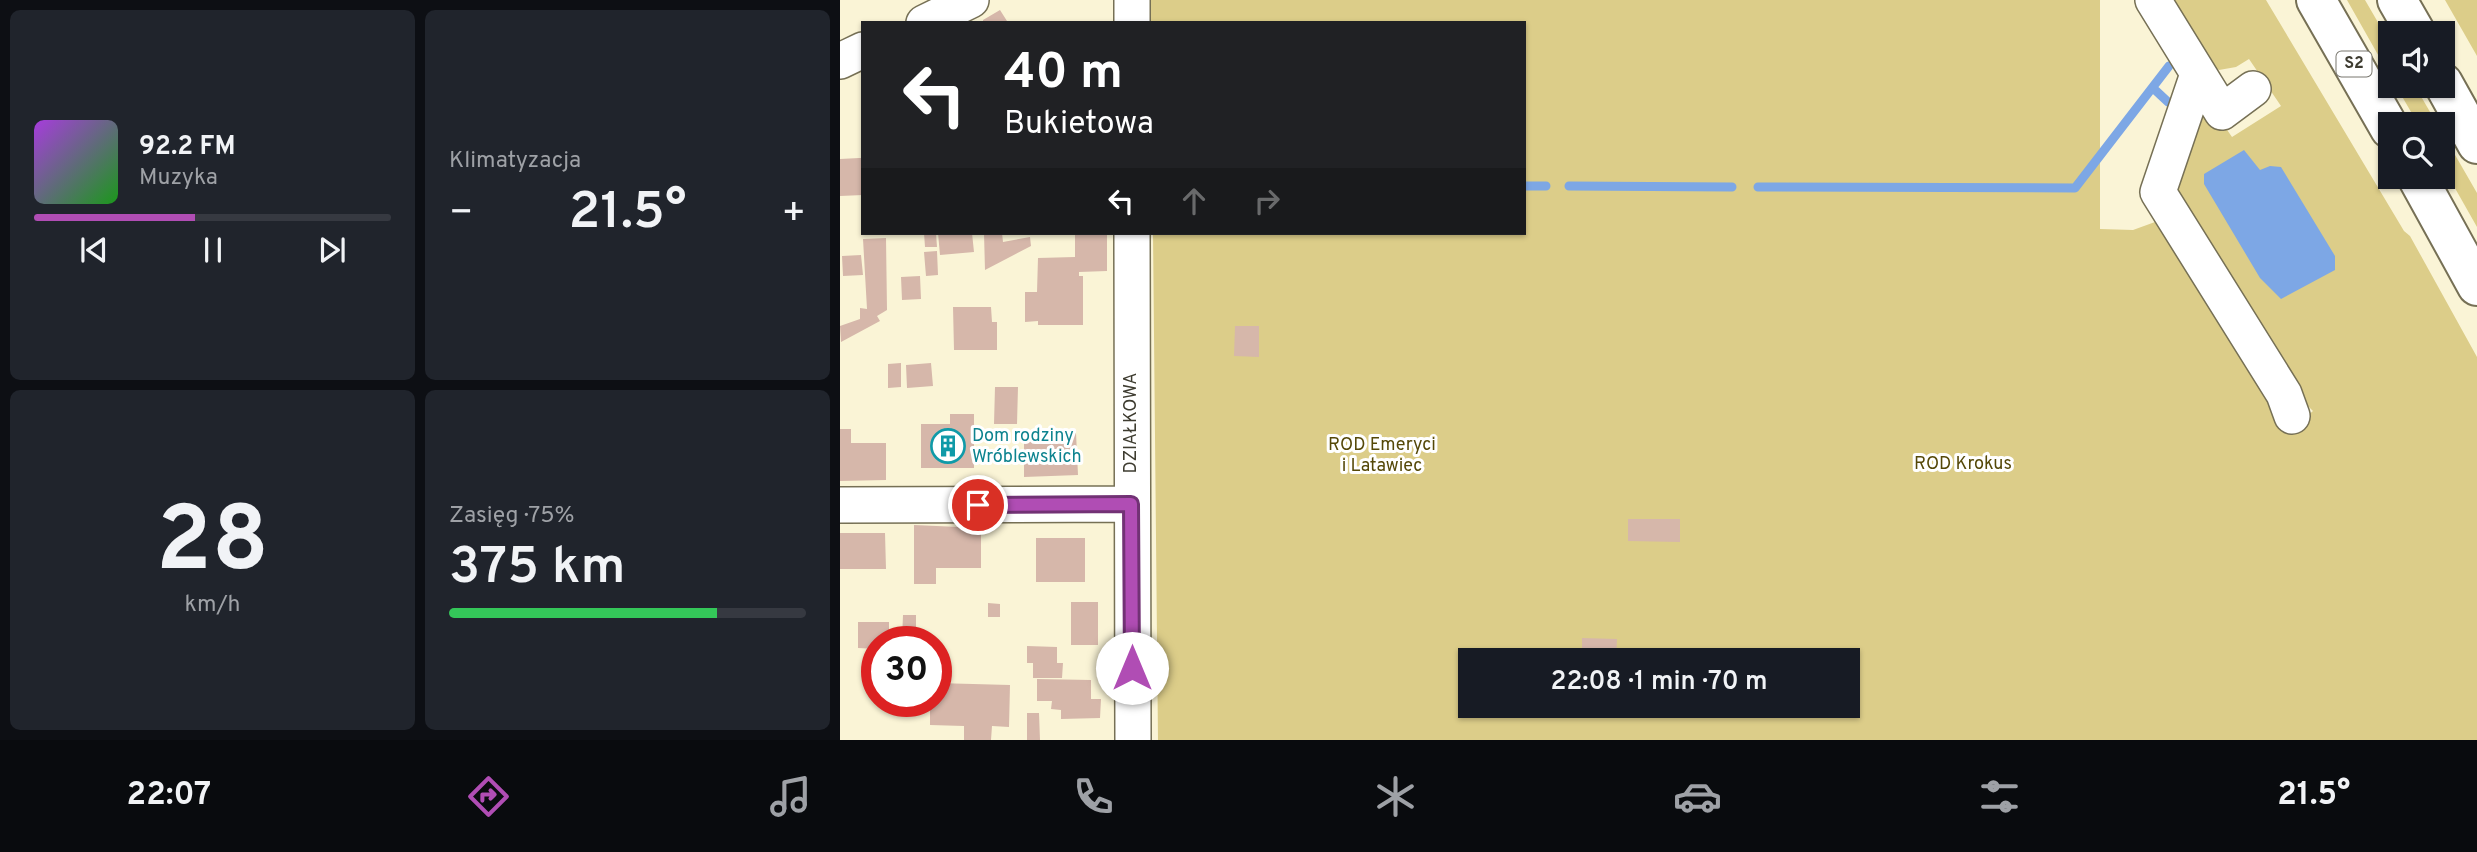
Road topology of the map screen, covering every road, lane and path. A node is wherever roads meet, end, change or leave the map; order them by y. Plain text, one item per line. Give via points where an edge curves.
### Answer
1 (971, 0) edge
2 (1132, 0) edge
3 (2153, 0) edge
4 (2316, 0) edge
5 (2397, 0) edge
6 (928, 21) edge
7 (1132, 21) edge
8 (2409, 21) edge
9 (861, 51) edge
10 (840, 61) edge
11 (2199, 74) junction
12 (2253, 89) dead end
13 (2451, 98) edge
14 (2380, 112) edge
15 (2477, 144) edge
16 (2424, 189) edge
17 (1132, 235) edge
18 (2477, 286) edge
19 (2292, 416) dead end
20 (1131, 504) junction
21 (840, 505) edge
22 (1133, 740) edge

1 - 6 street
2 - 7 street
3 - 11 street
4 - 14 highway, S2
5 - 8 highway
9 - 10 street
11 - 12 street via 2222,112
11 - 19 street via 2158,192 2284,394
13 - 15 highway
16 - 18 highway
17 - 20 street, DZIAŁKOWA
20 - 21 street
20 - 22 street, DZIAŁKOWA

